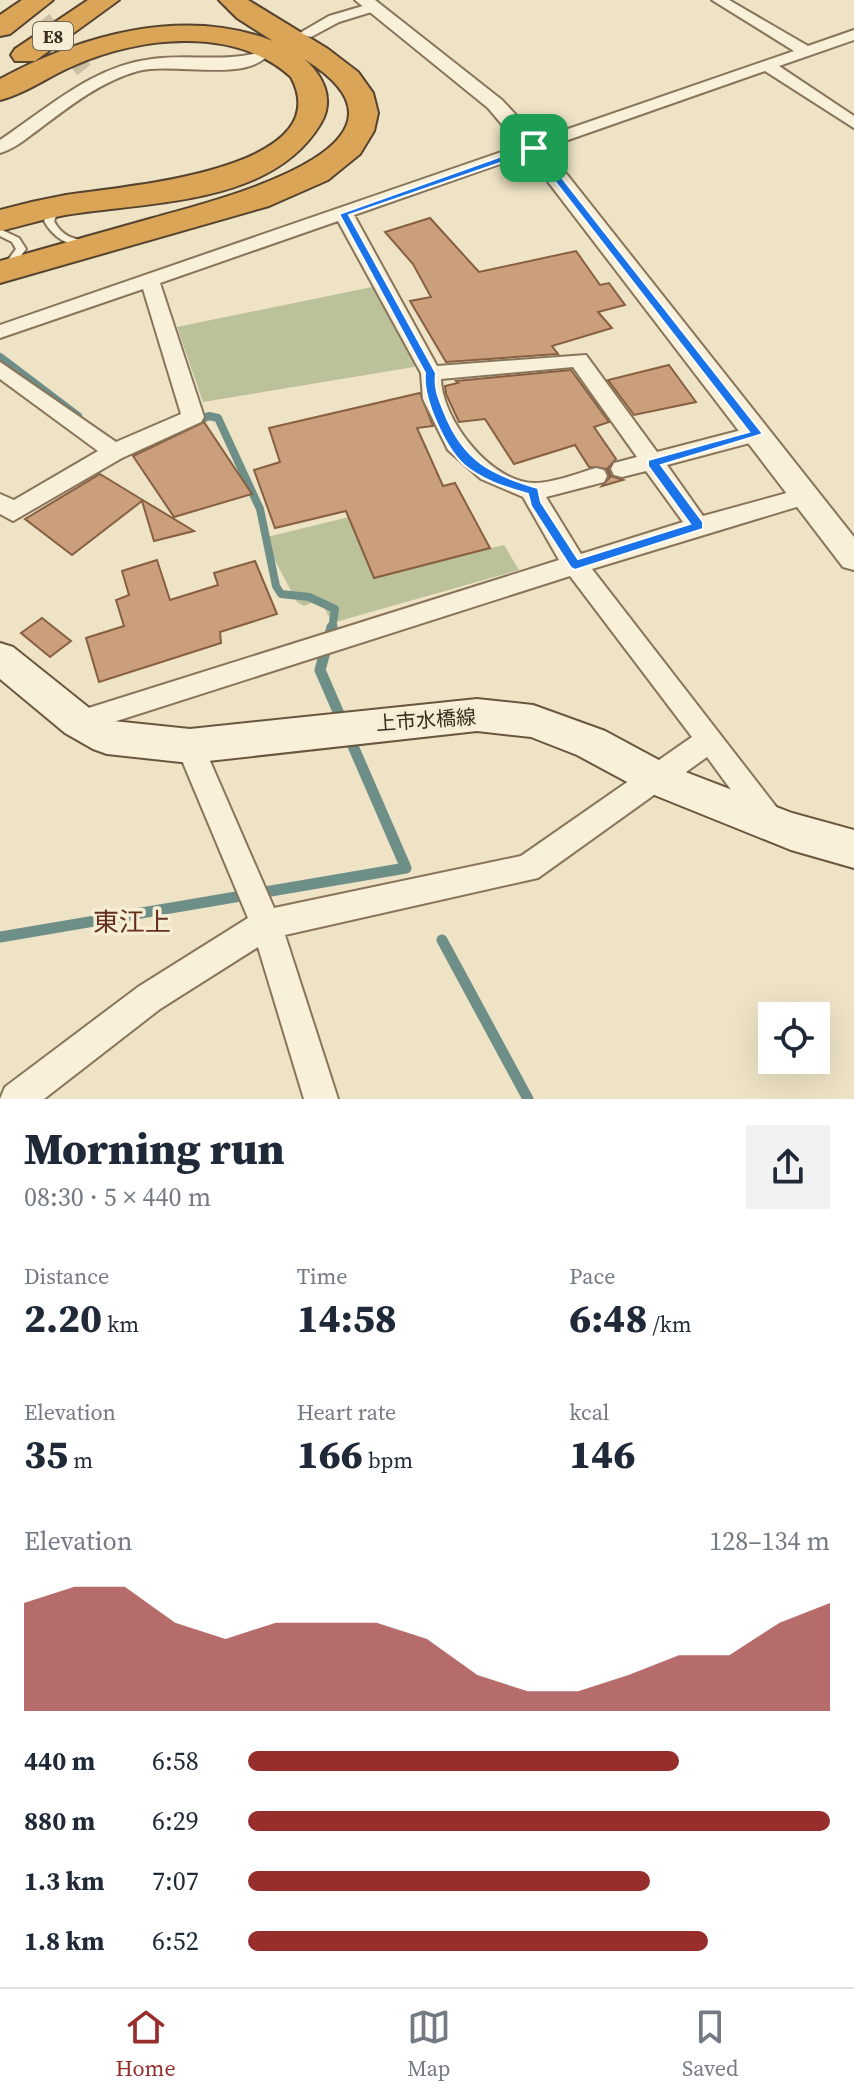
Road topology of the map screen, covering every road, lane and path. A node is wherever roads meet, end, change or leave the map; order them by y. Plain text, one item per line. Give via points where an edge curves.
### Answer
1 (40, 0) edge
2 (71, 0) edge
3 (106, 0) edge
4 (232, 0) edge
5 (719, 0) edge
6 (368, 4) edge
7 (0, 28) edge
8 (306, 34) dead end
9 (854, 35) edge
10 (0, 46) edge
11 (805, 51) junction
12 (257, 58) dead end
13 (766, 65) junction
14 (0, 71) edge
15 (0, 91) edge
16 (854, 123) edge
17 (0, 148) edge
18 (534, 148) junction
19 (75, 201) junction
20 (344, 214) junction
21 (0, 221) edge
22 (0, 232) edge
23 (106, 242) junction
24 (2, 272) edge
25 (150, 281) junction
26 (0, 332) edge
27 (0, 369) edge
28 (431, 373) junction
29 (757, 434) junction
30 (114, 452) junction
31 (653, 463) junction
32 (622, 469) dead end
33 (596, 476) dead end
34 (534, 492) junction
35 (805, 496) junction
36 (0, 502) edge
37 (698, 526) junction
38 (854, 559) edge
39 (575, 565) junction
40 (0, 658) edge
41 (79, 722) junction
42 (710, 740) junction
43 (190, 746) junction
44 (656, 778) junction
45 (772, 824) junction
46 (854, 849) edge
47 (266, 924) junction
48 (17, 1099) edge
49 (321, 1099) edge

1 - 7 highway
2 - 10 highway, E8
3 - 14 highway, E8
4 - 23 highway via 349,79 363,107 358,133 334,161 298,181 234,206
5 - 11 street
6 - 8 street
6 - 18 street via 495,104
9 - 11 street
11 - 13 street
12 - 17 street via 231,65 176,60 88,77
13 - 16 street
13 - 18 street
15 - 19 highway via 83,51 134,38 181,34 266,47 287,58 310,83 314,108 308,124 262,163 193,185
18 - 20 street
18 - 29 street
19 - 21 highway
19 - 23 lane via 53,212 52,229 63,239
20 - 25 street
20 - 28 street
22 - 24 lane via 21,249
23 - 24 highway
25 - 26 street
25 - 30 street via 193,417
27 - 30 street
28 - 31 street via 579,360
28 - 34 street via 429,387 444,427 466,460 498,481
29 - 31 street
29 - 35 street
30 - 36 street via 13,512
31 - 32 street
31 - 37 street
33 - 34 street
34 - 39 street via 535,503
35 - 37 street
35 - 38 street
37 - 39 street
39 - 41 street
39 - 42 street
40 - 41 main road, 上市水橋線
41 - 43 main road, 上市水橋線 via 107,737
42 - 44 street
42 - 45 street
43 - 44 main road, 上市水橋線 via 477,715 533,721 591,743
43 - 47 street
44 - 45 main road, 上市水橋線
44 - 47 street via 528,868
45 - 46 main road, 上市水橋線
47 - 48 street via 149,998
47 - 49 street

